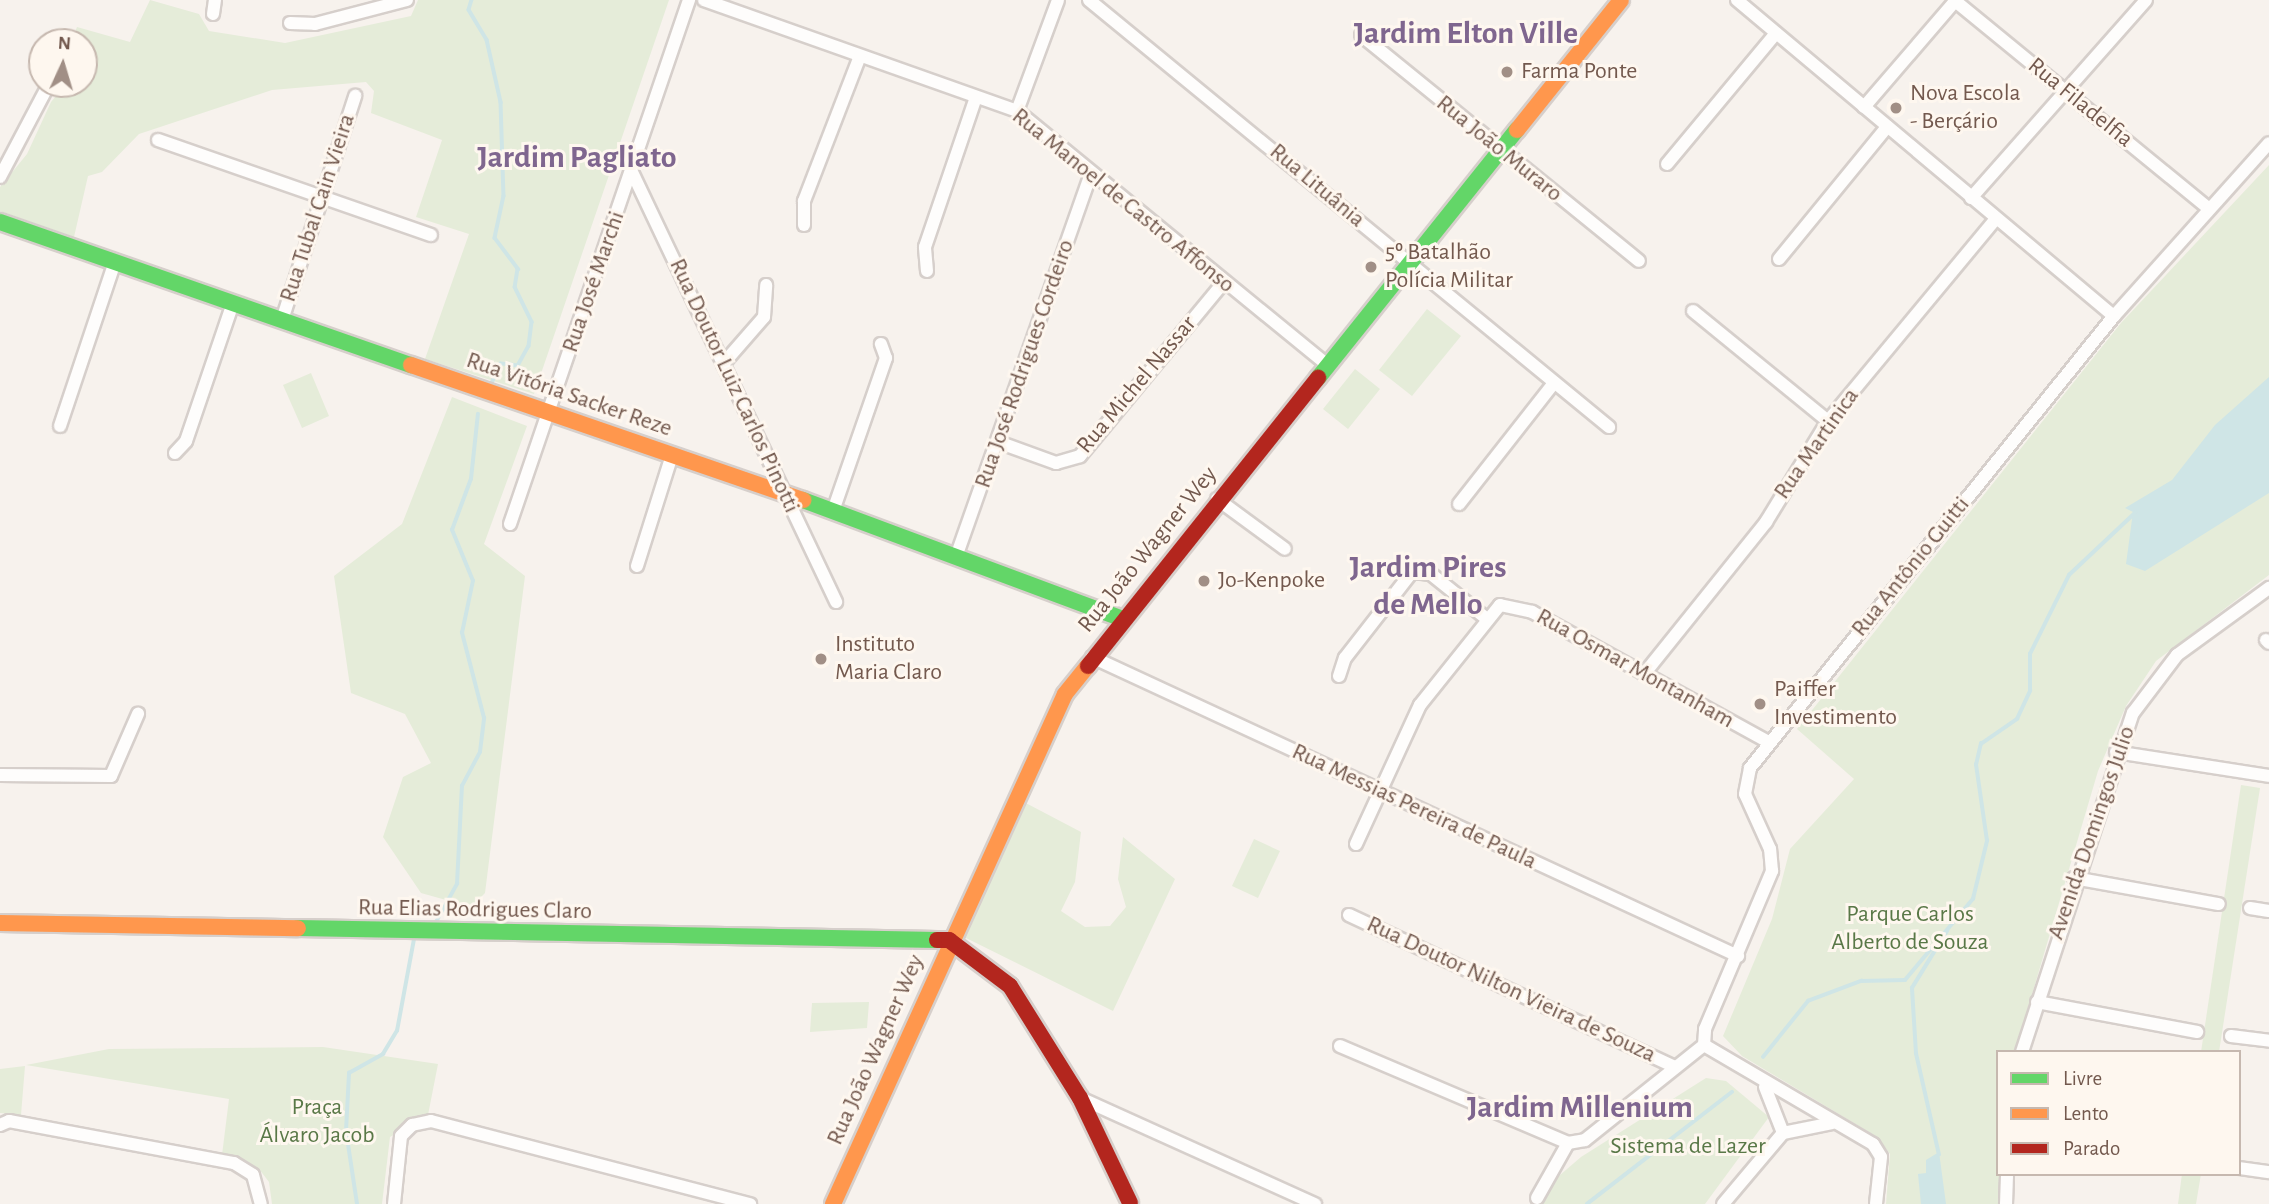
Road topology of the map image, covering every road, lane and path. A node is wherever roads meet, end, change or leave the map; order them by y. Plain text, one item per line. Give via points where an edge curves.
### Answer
1 (215, 0) edge
2 (407, 0) edge
3 (689, 0) edge
4 (704, 0) edge
5 (1058, 0) edge
6 (1089, 0) edge
7 (1621, 0) edge
8 (1737, 0) edge
9 (1955, 0) edge
10 (2146, 0) edge
11 (213, 14) dead end
12 (290, 23) dead end
13 (1776, 33) junction
14 (1361, 35) dead end
15 (860, 56) junction
16 (2066, 91) junction
17 (355, 96) dead end
18 (976, 97) junction
19 (41, 98) edge
20 (1864, 107) junction
21 (1017, 111) junction
22 (1887, 127) junction
23 (158, 140) dead end
24 (2269, 142) edge
25 (1499, 151) junction
26 (1667, 164) dead end
27 (632, 172) junction
28 (1091, 174) junction
29 (0, 177) edge
30 (322, 197) junction
31 (1972, 198) junction
32 (2206, 206) junction
33 (1996, 219) junction
34 (0, 222) edge
35 (804, 225) dead end
36 (431, 235) dead end
37 (1779, 259) dead end
38 (1639, 261) dead end
39 (115, 262) junction
40 (1409, 262) junction
41 (927, 271) dead end
42 (1224, 282) junction
43 (766, 285) dead end
44 (233, 303) junction
45 (1693, 311) dead end
46 (2113, 316) junction
47 (282, 320) junction
48 (881, 344) dead end
49 (723, 364) junction
50 (1326, 364) junction
51 (1554, 383) junction
52 (548, 412) junction
53 (1828, 421) junction
54 (60, 426) dead end
55 (1609, 427) dead end
56 (998, 442) junction
57 (174, 453) dead end
58 (672, 455) junction
59 (786, 495) junction
60 (1217, 499) junction
61 (1459, 504) dead end
62 (833, 511) junction
63 (510, 524) dead end
64 (1285, 549) dead end
65 (957, 554) junction
66 (637, 566) dead end
67 (2269, 588) edge
68 (836, 602) dead end
69 (1121, 618) junction
70 (1487, 618) junction
71 (1092, 657) junction
72 (1644, 674) junction
73 (1339, 676) dead end
74 (138, 714) dead end
75 (1768, 741) junction
76 (2116, 752) junction
77 (0, 775) edge
78 (2269, 776) edge
79 (1379, 791) junction
80 (1356, 844) dead end
81 (2074, 878) junction
82 (2219, 904) dead end
83 (2250, 908) dead end
84 (2269, 911) edge
85 (1349, 915) dead end
86 (0, 923) edge
87 (949, 940) junction
88 (1738, 956) junction
89 (2037, 1002) junction
90 (2197, 1032) dead end
91 (2231, 1036) dead end
92 (2269, 1041) edge
93 (1704, 1045) junction
94 (1340, 1046) dead end
95 (2023, 1050) edge
96 (1673, 1066) junction
97 (1763, 1084) junction
98 (1080, 1098) junction
99 (1833, 1122) junction
100 (4, 1123) edge
101 (1783, 1133) junction
102 (1568, 1143) junction
103 (2241, 1168) edge
104 (2269, 1172) edge
105 (2007, 1176) edge
106 (1537, 1198) dead end
107 (1130, 1203) edge
108 (261, 1204) edge
109 (394, 1204) edge
110 (750, 1204) edge
111 (833, 1204) edge
112 (1315, 1204) edge
113 (1723, 1204) edge
114 (1876, 1204) edge
115 (2006, 1204) edge

1 - 11 street
2 - 12 street via 315,24
3 - 27 street, Rua José Marchi
4 - 15 street, Rua Manoel de Castro Affonso
5 - 21 street
6 - 40 street, Rua Lituânia
7 - 25 street, Rua João Wagner Wey
8 - 13 street
9 - 16 street, Rua Filadelfia
9 - 20 street
10 - 16 street
13 - 20 street
13 - 26 street
14 - 25 street, Rua João Muraro
15 - 18 street, Rua Manoel de Castro Affonso
15 - 35 street via 804,201
16 - 31 street
16 - 32 street, Rua Filadelfia
17 - 30 street, Rua Tubal Cain Vieira
18 - 21 street, Rua Manoel de Castro Affonso
18 - 41 street via 925,247
19 - 29 street
20 - 22 street
21 - 28 street, Rua Manoel de Castro Affonso
22 - 31 street
22 - 37 street
23 - 30 street
24 - 32 street, Rua Antônio Guitti
25 - 38 street, Rua João Muraro
25 - 40 street, Rua João Wagner Wey
27 - 49 street, Rua Doutor Luiz Carlos Pinotti
27 - 52 street, Rua José Marchi
28 - 42 street, Rua Manoel de Castro Affonso
28 - 56 street, Rua José Rodrigues Cordeiro
30 - 36 street
30 - 47 street, Rua Tubal Cain Vieira
31 - 33 street
32 - 46 street, Rua Antônio Guitti
33 - 46 street
33 - 53 street, Rua Martinica
34 - 39 street, Rua Vitória Sacker Reze
39 - 44 street, Rua Vitória Sacker Reze
39 - 54 street
40 - 50 street, Rua João Wagner Wey
40 - 51 street, Rua Lituânia
42 - 50 street, Rua Manoel de Castro Affonso
42 - 56 street, Rua Michel Nassar via 1080,456 1056,463
43 - 49 street via 764,317
44 - 47 street, Rua Vitória Sacker Reze
44 - 57 street via 186,441
45 - 53 street
46 - 75 street, Rua Antônio Guitti
47 - 52 street, Rua Vitória Sacker Reze
48 - 62 street via 886,358
49 - 59 street, Rua Doutor Luiz Carlos Pinotti
50 - 60 street, Rua João Wagner Wey
51 - 55 street, Rua Lituânia
51 - 61 street
52 - 58 street, Rua Vitória Sacker Reze
52 - 63 street, Rua José Marchi
53 - 72 street, Rua Martinica via 1766,522
56 - 65 street, Rua José Rodrigues Cordeiro
58 - 59 street, Rua Vitória Sacker Reze
58 - 66 street
59 - 62 street, Rua Vitória Sacker Reze
59 - 68 street, Rua Doutor Luiz Carlos Pinotti
60 - 64 street
60 - 69 street, Rua João Wagner Wey
62 - 65 street, Rua Vitória Sacker Reze
65 - 69 street, Rua Vitória Sacker Reze
67 - 76 street, Avenida Domingos Julio via 2177,654 2133,713
69 - 71 street, Rua João Wagner Wey
70 - 72 street, Rua Osmar Montanham via 1500,605 1532,612
70 - 73 street via 1431,574 1412,572 1345,658
70 - 79 street via 1420,705
71 - 79 street, Rua Messias Pereira de Paula
71 - 87 street, Rua João Wagner Wey via 1065,694
72 - 75 street, Rua Osmar Montanham
74 - 77 street via 111,776
75 - 88 street, Rua Antônio Guitti via 1750,768 1745,794 1770,849 1772,871
76 - 78 street
76 - 81 street, Avenida Domingos Julio
79 - 80 street
79 - 88 street, Rua Messias Pereira de Paula
81 - 82 street
81 - 89 street, Avenida Domingos Julio
83 - 84 street
85 - 96 street, Rua Doutor Nilton Vieira de Souza
86 - 87 street, Rua Elias Rodrigues Claro
87 - 98 street via 1010,986
87 - 111 street, Rua João Wagner Wey
88 - 93 street, Rua Antônio Guitti
89 - 90 street
89 - 95 street, Avenida Domingos Julio
91 - 92 street
93 - 96 street
93 - 97 street
94 - 102 street
96 - 102 street via 1585,1140
97 - 99 street
97 - 101 street
98 - 107 street
98 - 112 street
99 - 101 street
99 - 114 street via 1873,1144 1881,1157
100 - 108 street via 234,1163 253,1175
101 - 113 street
102 - 106 street
103 - 104 street
105 - 115 street
109 - 110 street via 401,1136 412,1125 431,1121

